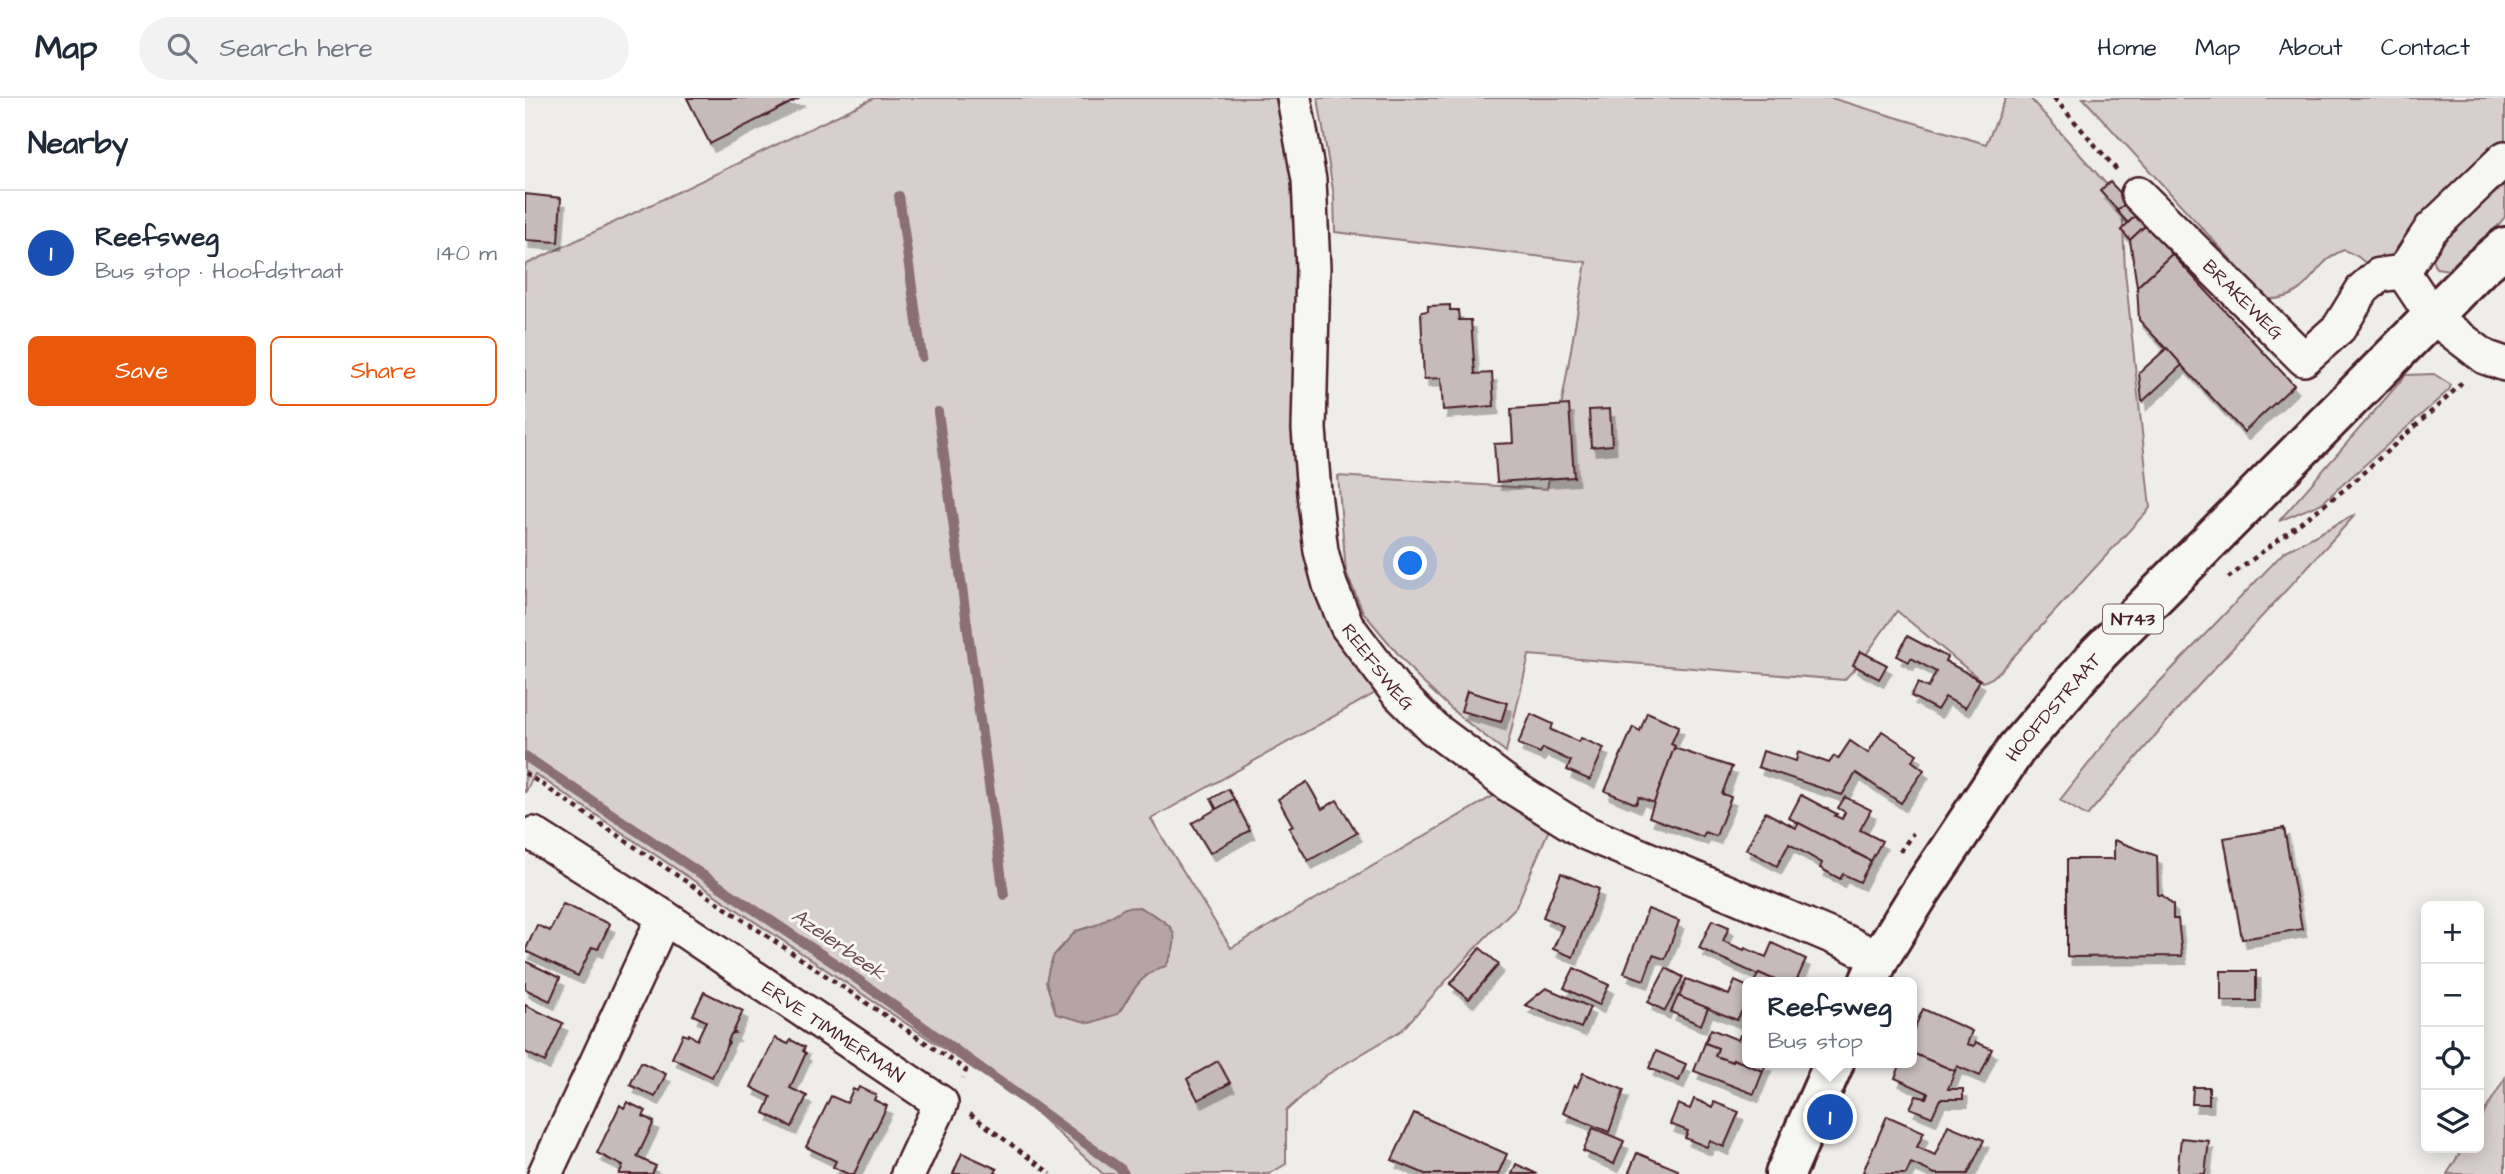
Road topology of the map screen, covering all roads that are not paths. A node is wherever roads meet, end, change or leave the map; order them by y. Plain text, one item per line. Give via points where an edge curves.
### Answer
1 (1294, 98) edge
2 (2505, 158) edge
3 (2138, 194) road end
4 (2505, 234) edge
5 (2493, 258) edge
6 (2403, 272) junction
7 (2433, 317) junction
8 (2498, 352) edge
9 (533, 834) dead end
10 (664, 917) junction
11 (1874, 971) edge
12 (1832, 1068) edge
13 (545, 1174) edge
14 (908, 1174) edge
15 (1786, 1174) edge

1 - 11 street, REEFSWEG via 1310,180 1309,429 1314,493 1321,551 1347,626 1397,692 1433,728 1509,785 1586,832 1836,938
2 - 6 street via 2431,229
3 - 6 street, BRAKEWEG via 2304,359 2339,327 2363,289 2379,275
4 - 5 main road, N743
5 - 7 main road, N743
6 - 7 street
7 - 8 street
7 - 11 main road, HOOFDSTRAAT / N743 via 2082,672 2016,749
9 - 10 street, ERVE TIMMERMAN
10 - 13 street
10 - 14 street, ERVE TIMMERMAN via 941,1103
12 - 15 main road

